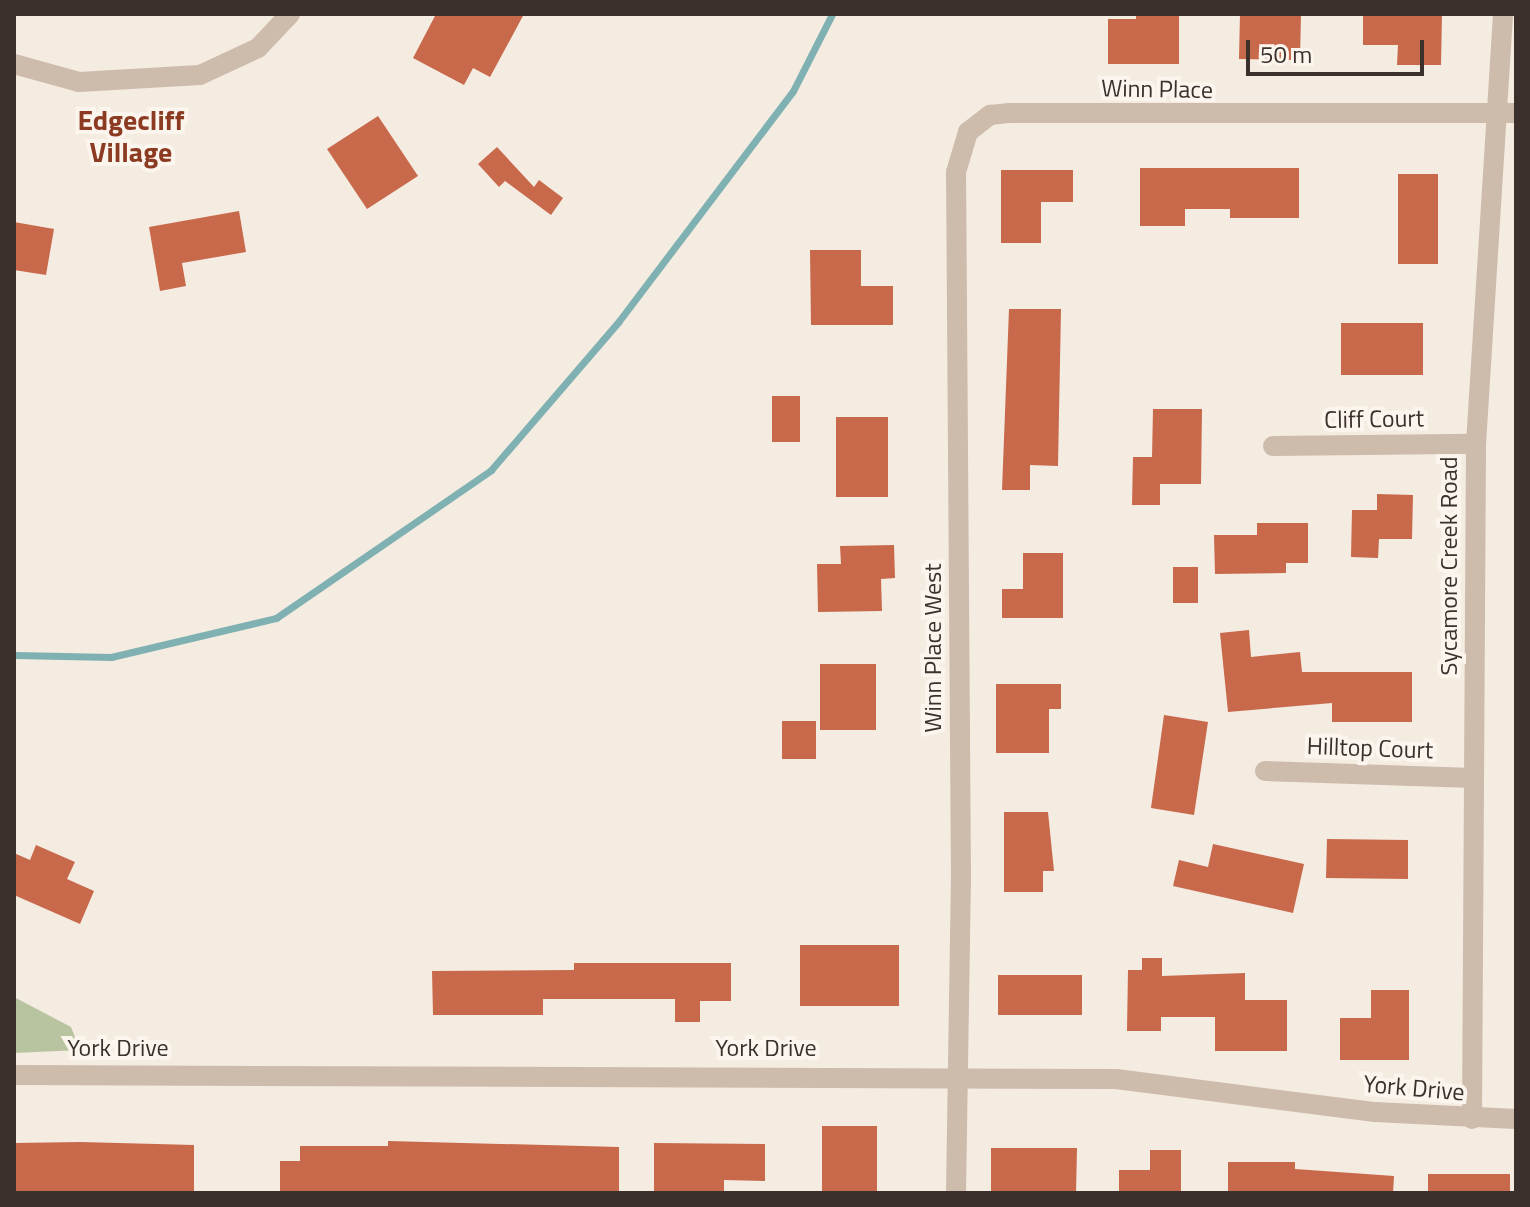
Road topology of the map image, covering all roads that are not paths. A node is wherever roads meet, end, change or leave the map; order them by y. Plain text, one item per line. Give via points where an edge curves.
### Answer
1 (290, 14) edge
2 (1503, 14) edge
3 (14, 64) edge
4 (1508, 114) edge
5 (990, 115) joint
6 (1476, 444) junction
7 (1273, 446) dead end
8 (1265, 771) dead end
9 (1473, 778) junction
10 (14, 1075) edge
11 (959, 1075) junction
12 (1472, 1119) junction
13 (1516, 1119) edge
14 (956, 1193) edge

1 - 3 street via 258,48 200,75 79,82
2 - 4 street, Sycamore Creek Road
4 - 5 street, Winn Place
4 - 6 street, Sycamore Creek Road
5 - 11 street, Winn Place West via 968,132 956,172
6 - 7 street, Cliff Court
6 - 9 street, Sycamore Creek Road
8 - 9 street, Hilltop Court
9 - 12 street, Sycamore Creek Road
10 - 11 street, York Drive
11 - 12 street, York Drive via 1116,1079
11 - 14 street, Winn Place West
12 - 13 street, York Drive

